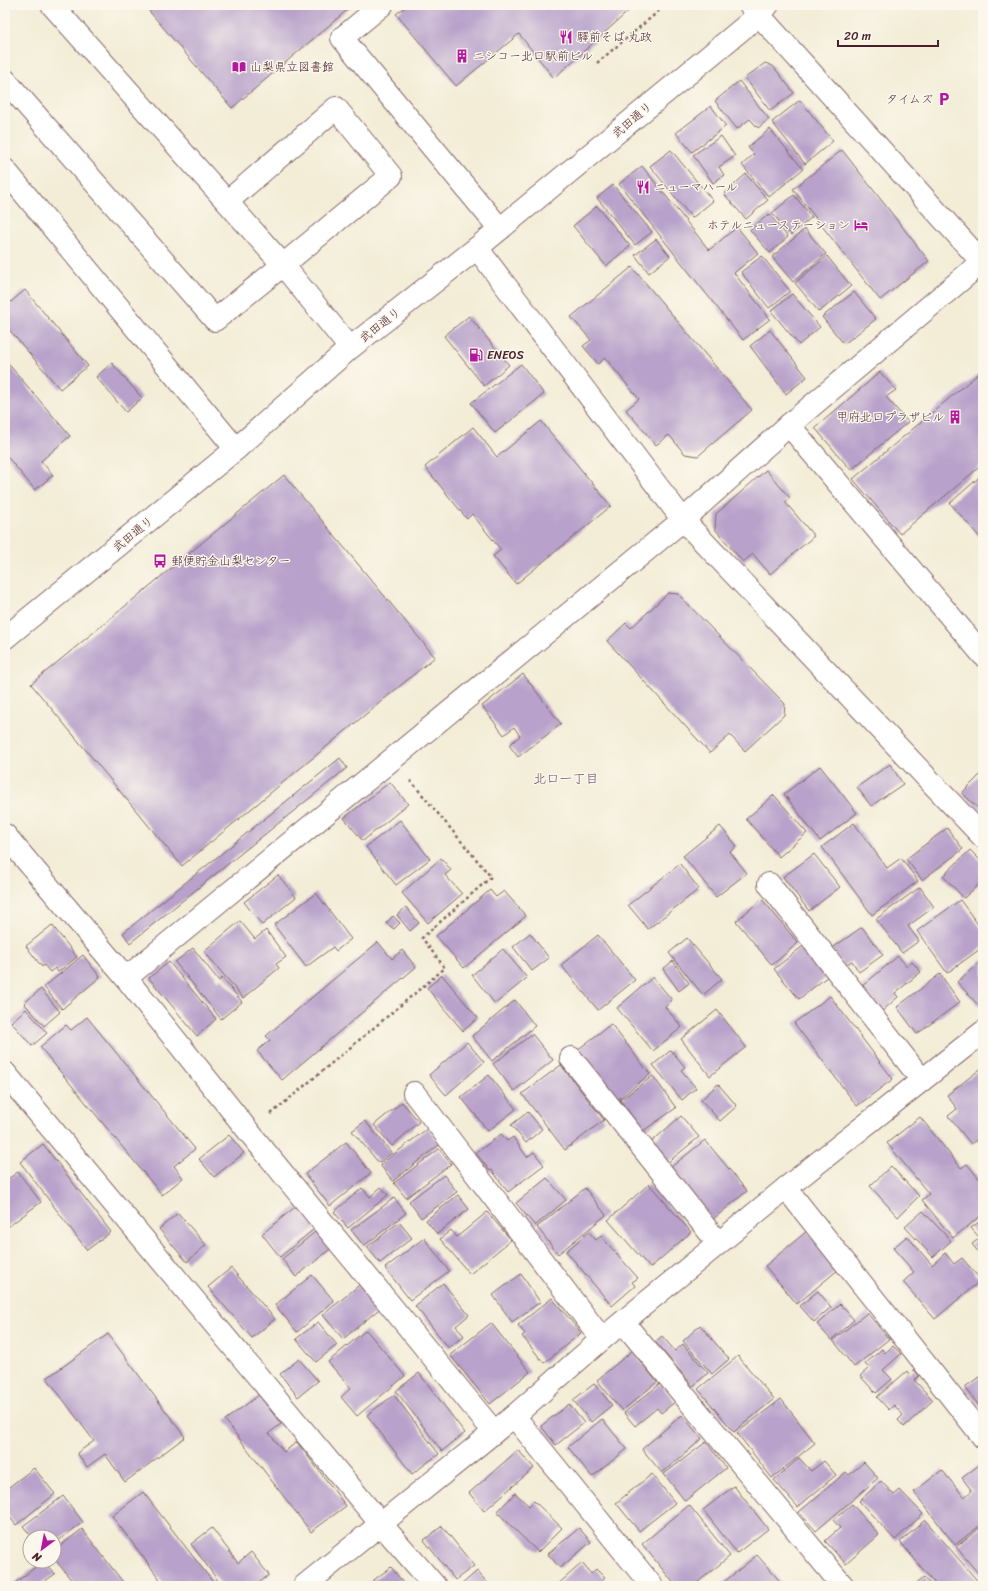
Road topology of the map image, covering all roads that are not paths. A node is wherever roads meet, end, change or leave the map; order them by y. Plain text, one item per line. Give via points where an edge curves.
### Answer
1 (52, 5) edge
2 (382, 5) edge
3 (759, 8) edge
4 (5, 80) edge
5 (5, 170) edge
6 (228, 202) junction
7 (500, 229) junction
8 (477, 248) junction
9 (982, 262) edge
10 (283, 265) junction
11 (350, 348) junction
12 (789, 425) junction
13 (236, 449) junction
14 (683, 520) junction
15 (5, 638) edge
16 (983, 655) edge
17 (5, 835) edge
18 (983, 837) edge
19 (769, 884) dead end
20 (126, 978) junction
21 (983, 1032) edge
22 (571, 1058) dead end
23 (5, 1073) edge
24 (922, 1080) junction
25 (414, 1092) dead end
26 (786, 1188) junction
27 (718, 1243) junction
28 (623, 1322) junction
29 (602, 1339) junction
30 (514, 1416) junction
31 (494, 1432) junction
32 (983, 1437) edge
33 (381, 1524) junction
34 (304, 1586) edge
35 (435, 1586) edge
36 (652, 1586) edge
37 (843, 1586) edge

1 - 6 street
2 - 7 street via 342,38
3 - 7 street, 武田通り
3 - 9 street
4 - 10 street via 215,320
5 - 13 street
6 - 10 street
6 - 10 street via 336,108 390,176
7 - 8 street, 武田通り
8 - 11 street, 武田通り
8 - 14 street
9 - 12 street
10 - 11 street
11 - 13 street, 武田通り
12 - 14 street
12 - 16 street
13 - 15 street, 武田通り
14 - 18 street
14 - 20 street
17 - 20 street
19 - 24 street
20 - 31 street
21 - 24 street
22 - 27 street
23 - 33 street
24 - 26 street
25 - 29 street
26 - 27 street
26 - 32 street
27 - 28 street
28 - 29 street
28 - 37 street
29 - 30 street
30 - 31 street
30 - 36 street
31 - 33 street
33 - 34 street
33 - 35 street

